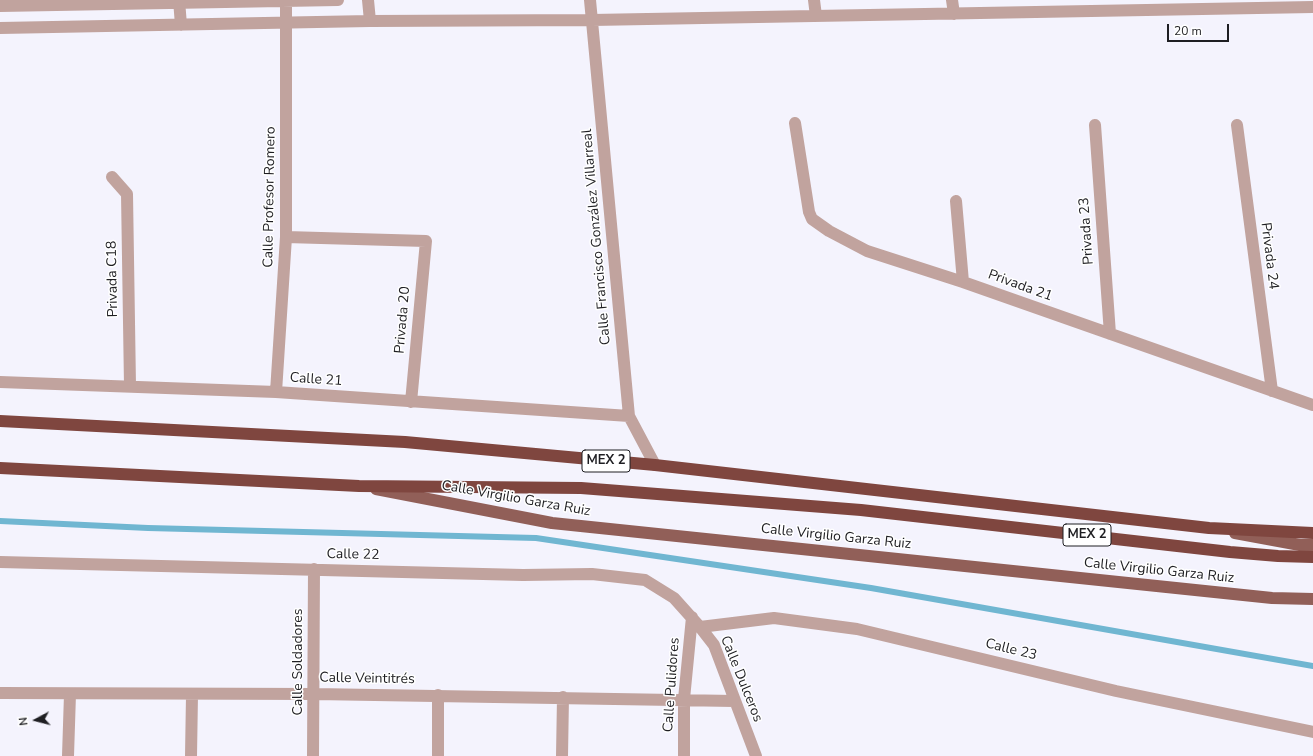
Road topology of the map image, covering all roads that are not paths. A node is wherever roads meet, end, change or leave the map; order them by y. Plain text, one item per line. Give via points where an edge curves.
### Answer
1 (338, 0) edge
2 (368, 0) edge
3 (590, 0) edge
4 (814, 0) edge
5 (952, 0) edge
6 (179, 1) edge
7 (286, 1) junction
8 (0, 6) edge
9 (1085, 6) edge
10 (1313, 7) edge
11 (954, 14) junction
12 (816, 16) junction
13 (592, 20) junction
14 (370, 21) junction
15 (287, 22) junction
16 (181, 25) junction
17 (0, 28) edge
18 (796, 123) dead end
19 (1095, 125) dead end
20 (1237, 125) dead end
21 (112, 177) dead end
22 (956, 201) dead end
23 (286, 237) junction
24 (963, 282) junction
25 (1110, 334) junction
26 (0, 382) edge
27 (130, 386) junction
28 (1272, 391) junction
29 (276, 392) junction
30 (411, 402) junction
31 (1313, 405) edge
32 (629, 416) junction
33 (0, 421) edge
34 (655, 466) junction
35 (0, 468) edge
36 (359, 486) junction
37 (1209, 528) junction
38 (1313, 533) edge
39 (1313, 545) edge
40 (1313, 556) edge
41 (0, 562) edge
42 (314, 569) junction
43 (1313, 599) edge
44 (692, 617) junction
45 (700, 627) junction
46 (0, 693) edge
47 (70, 694) junction
48 (315, 694) junction
49 (192, 695) junction
50 (438, 695) junction
51 (563, 697) junction
52 (684, 699) junction
53 (734, 701) junction
54 (1313, 732) edge
55 (68, 756) edge
56 (191, 756) edge
57 (313, 756) edge
58 (438, 756) edge
59 (562, 756) edge
60 (684, 756) edge
61 (756, 756) edge

1 - 7 street
2 - 14 street
3 - 13 street, Calle Francisco González Villarreal
4 - 12 street
5 - 11 street
6 - 7 street
6 - 8 street
6 - 16 street
7 - 15 street, Calle Profesor Romero
9 - 10 street
9 - 11 street
11 - 12 street
12 - 13 street
13 - 14 street
13 - 32 street, Calle Francisco González Villarreal
14 - 15 street
15 - 16 street
15 - 23 street, Calle Profesor Romero
16 - 17 street
18 - 24 street, Privada 21 via 812,219 829,232 867,251
19 - 25 street, Privada 23
20 - 28 street, Privada 24
21 - 27 street, Privada C18 via 127,194
22 - 24 street
23 - 29 street, Calle Profesor Romero
23 - 30 street, Privada 20 via 426,241
24 - 25 street, Privada 21
25 - 28 street, Privada 21
26 - 27 street, Calle 21
27 - 29 street, Calle 21
28 - 31 street, Privada 21
29 - 30 street, Calle 21
30 - 32 street, Calle 21
32 - 34 street, Calle Francisco González Villarreal
33 - 34 highway, MEX 2 via 405,442
34 - 37 highway, MEX 2
35 - 36 highway, MEX 2
36 - 40 highway, MEX 2 via 582,488 861,510 1230,552
36 - 43 main road, Calle Virgilio Garza Ruiz via 552,523 1272,598
37 - 38 highway, MEX 2
37 - 39 main road via 1300,545
41 - 42 street, Calle 22
42 - 44 street, Calle 22 via 523,575 592,574 645,580 674,598
42 - 48 street, Calle Soldadores
44 - 45 street, Calle Dulceros
44 - 52 street, Calle Pulidores
45 - 53 street, Calle Dulceros via 714,645
45 - 54 street, Calle 23 via 774,618 857,629 1116,691
46 - 47 street, Calle Veintitrés
47 - 49 street, Calle Veintitrés
47 - 55 street
48 - 49 street, Calle Veintitrés
48 - 50 street, Calle Veintitrés
48 - 57 street, Calle Soldadores
49 - 56 street
50 - 51 street, Calle Veintitrés
50 - 58 street
51 - 52 street, Calle Veintitrés
51 - 59 street
52 - 53 street, Calle Veintitrés
52 - 60 street, Calle Pulidores
53 - 61 street, Calle Dulceros

